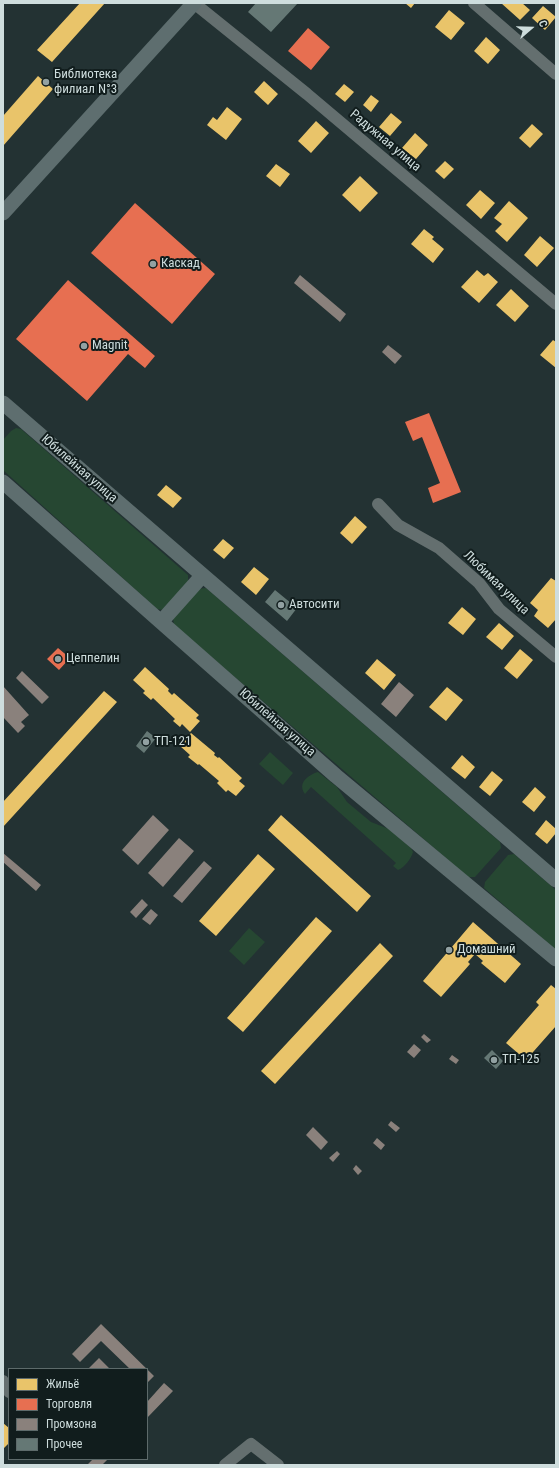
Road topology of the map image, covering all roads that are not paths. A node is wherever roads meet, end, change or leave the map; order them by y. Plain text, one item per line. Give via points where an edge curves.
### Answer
1 (194, 3) edge
2 (474, 3) edge
3 (556, 74) edge
4 (3, 213) edge
5 (556, 304) edge
6 (3, 403) edge
7 (3, 482) edge
8 (378, 504) dead end
9 (202, 576) junction
10 (161, 622) junction
11 (556, 657) edge
12 (556, 880) edge
13 (556, 959) edge
14 (3, 1381) edge
15 (8, 1390) edge
16 (225, 1465) edge
17 (278, 1465) edge

1 - 4 main road
1 - 5 street, Радужная улица via 307,94
2 - 3 street
6 - 9 main road, Юбилейная улица
7 - 10 main road, Юбилейная улица
8 - 11 street, Любимая улица via 398,525 439,548 479,583 499,608
9 - 10 main road
9 - 12 main road, Юбилейная улица
10 - 13 main road, Юбилейная улица via 336,776
14 - 15 street
16 - 17 street via 251,1444

